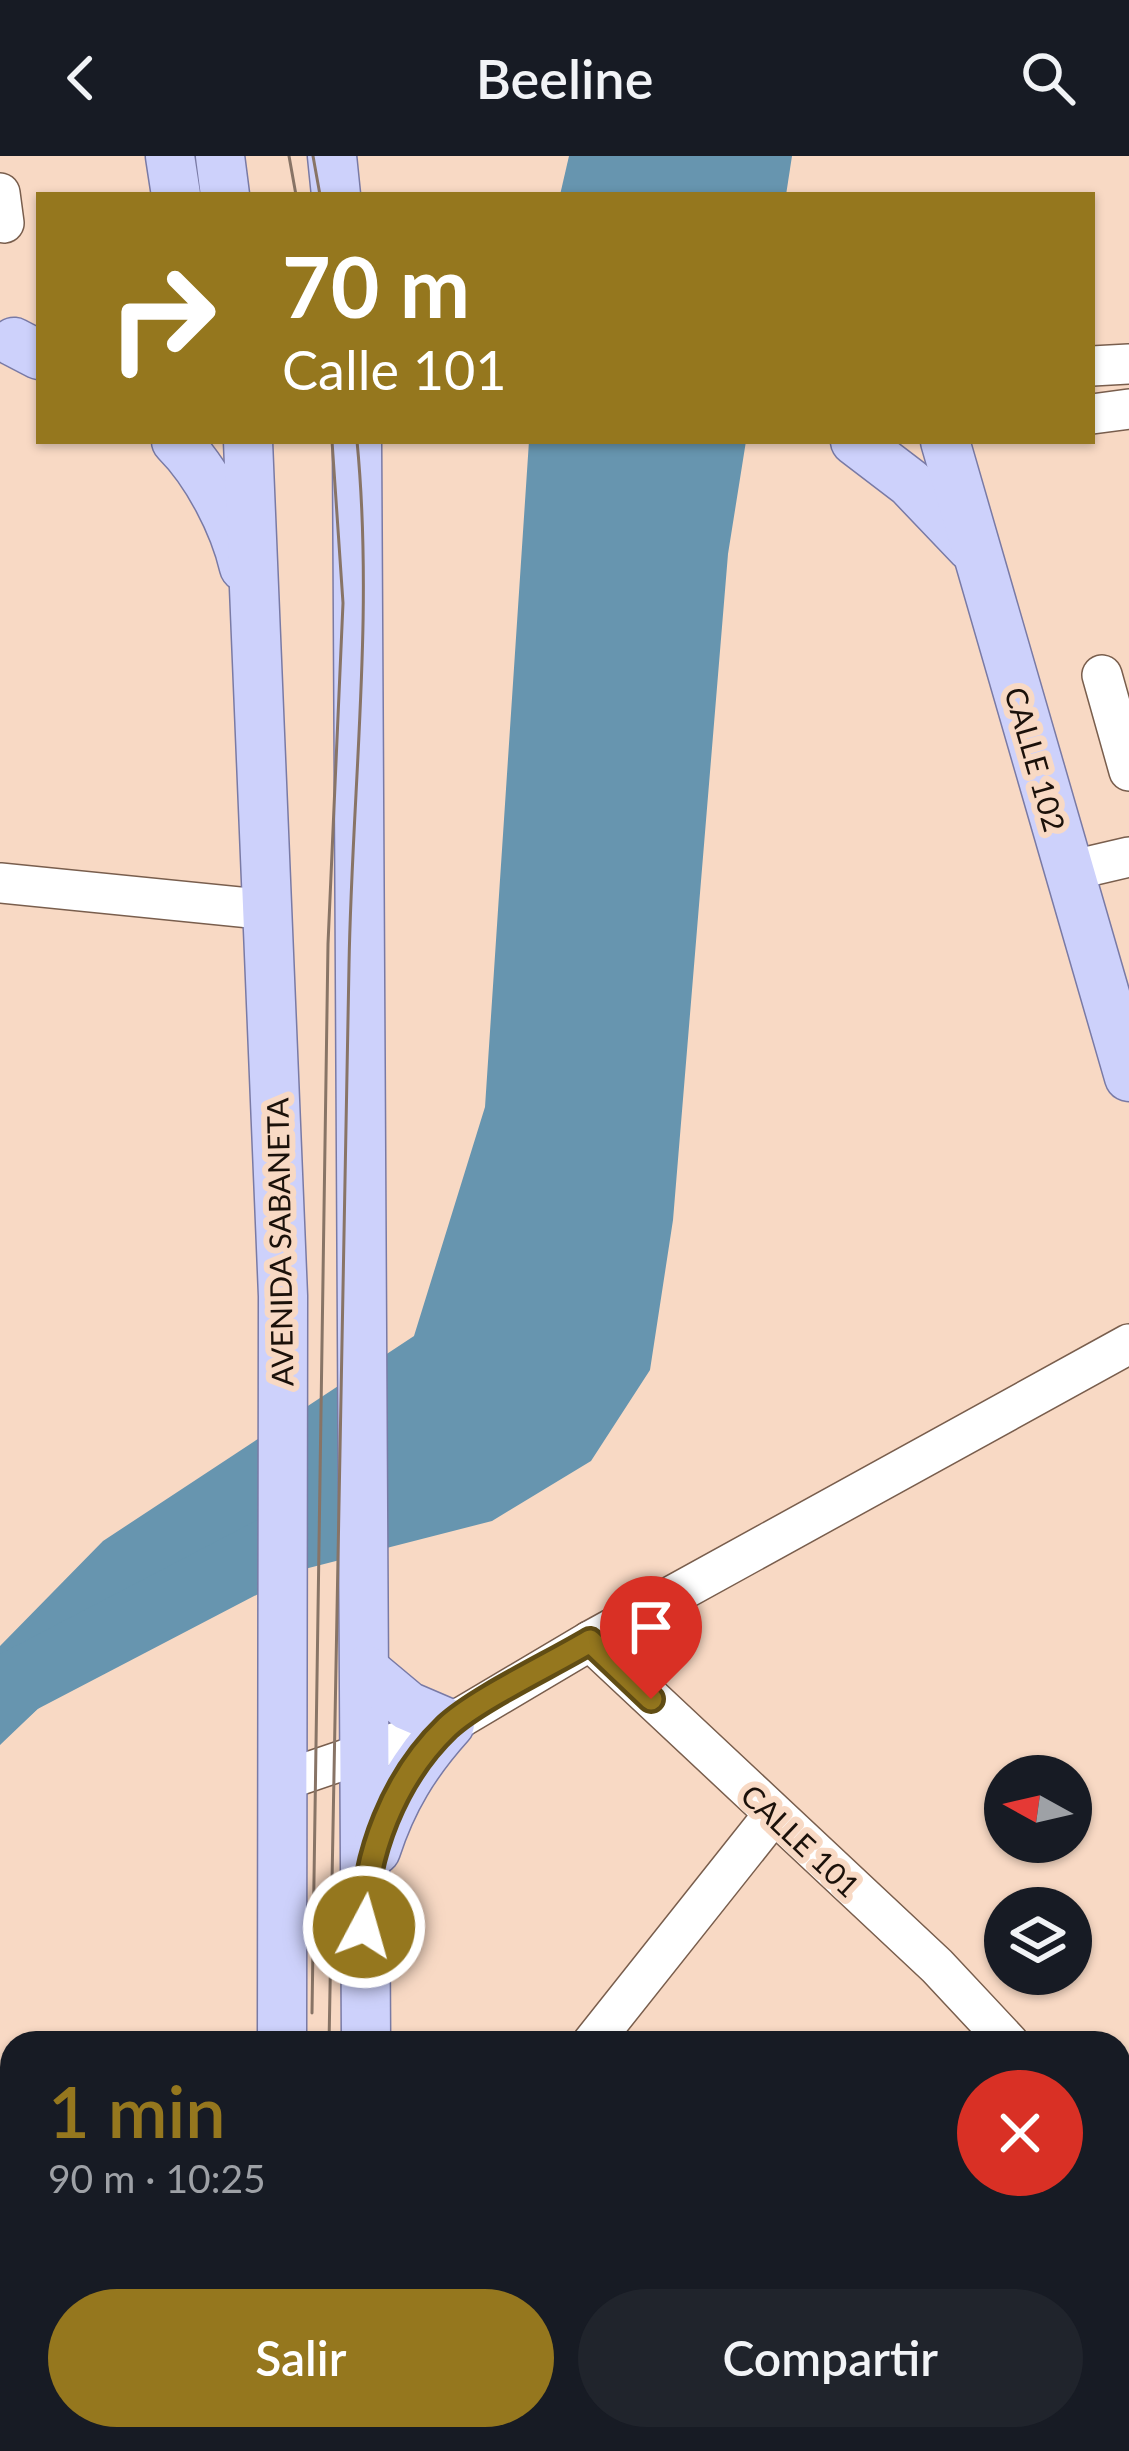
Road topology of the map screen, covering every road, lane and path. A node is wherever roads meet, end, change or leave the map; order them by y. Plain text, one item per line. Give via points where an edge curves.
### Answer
1 (170, 156) edge
2 (220, 156) edge
3 (332, 156) edge
4 (176, 192) edge
5 (225, 192) edge
6 (336, 192) edge
7 (1129, 364) edge
8 (1095, 366) edge
9 (1129, 410) edge
10 (1095, 414) edge
11 (179, 444) edge
12 (248, 444) edge
13 (357, 444) edge
14 (859, 444) edge
15 (946, 444) edge
16 (974, 550) junction
17 (258, 621) junction
18 (1102, 675) dead end
19 (1129, 771) edge
20 (1129, 857) edge
21 (1069, 872) junction
22 (0, 884) edge
23 (268, 910) junction
24 (1129, 1077) edge
25 (1129, 1344) edge
26 (590, 1641) junction
27 (366, 1665) junction
28 (450, 1724) junction
29 (366, 1751) junction
30 (285, 1780) junction
31 (773, 1815) junction
32 (364, 1888) junction
33 (282, 2031) edge
34 (366, 2031) edge
35 (602, 2031) edge
36 (998, 2031) edge

1 - 4 main road
2 - 5 main road
3 - 6 main road
7 - 8 street
9 - 10 street
11 - 17 main road via 239,544
12 - 17 main road, AVENIDA SABANETA
13 - 27 main road
14 - 16 main road
15 - 16 main road, CALLE 102
16 - 21 main road, CALLE 102
17 - 23 main road, AVENIDA SABANETA
18 - 19 street
20 - 21 street
21 - 24 main road, CALLE 102
22 - 23 street
23 - 30 main road, AVENIDA SABANETA via 284,1296
25 - 26 street
26 - 28 street
26 - 31 street, CALLE 101
27 - 28 main road via 408,1706
27 - 29 main road
28 - 29 street
28 - 32 main road via 388,1811
29 - 30 street
29 - 32 main road
30 - 33 main road, AVENIDA SABANETA
31 - 35 street
31 - 36 street, CALLE 101
32 - 34 main road

